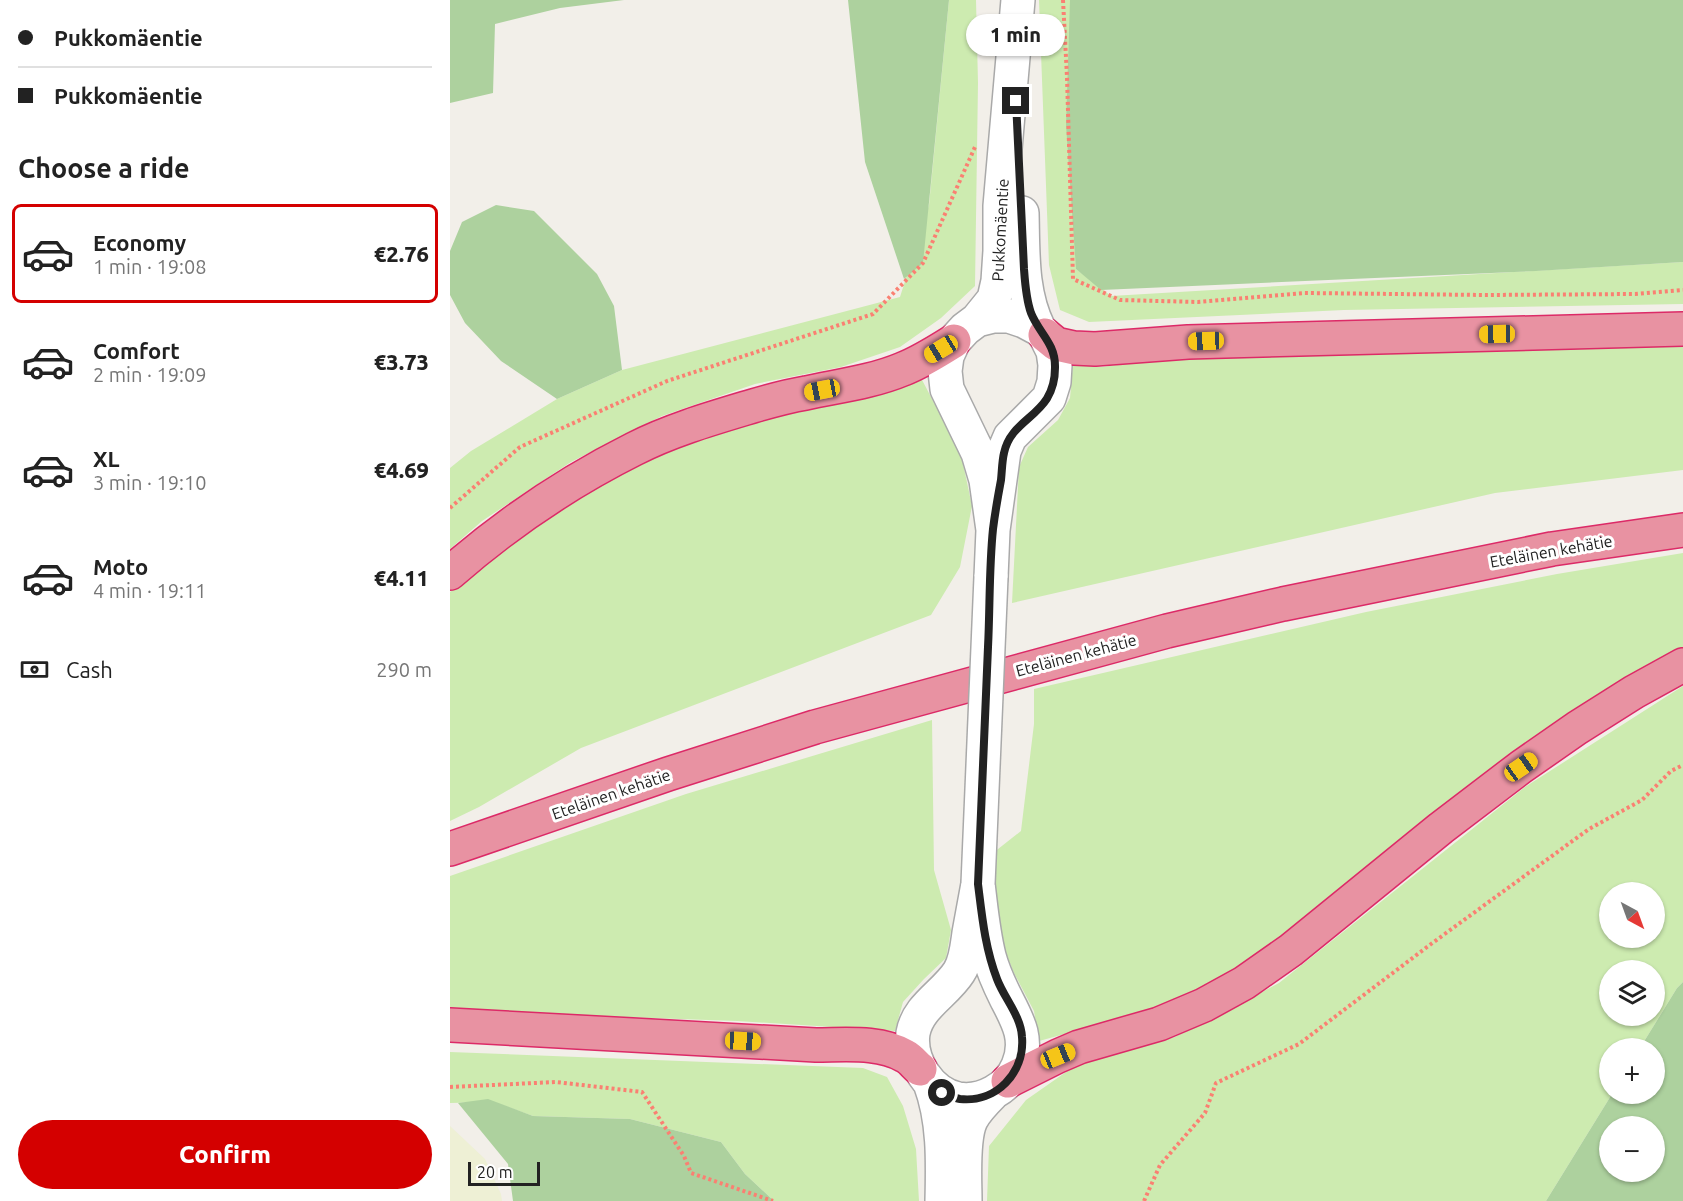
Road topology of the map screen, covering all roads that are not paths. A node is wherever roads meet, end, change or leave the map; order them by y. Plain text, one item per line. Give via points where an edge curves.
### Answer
1 (1018, 0) edge
2 (1014, 62) junction
3 (1683, 329) edge
4 (966, 330) junction
5 (1042, 332) junction
6 (993, 530) junction
7 (1683, 530) edge
8 (450, 573) edge
9 (1683, 665) edge
10 (450, 849) edge
11 (978, 884) junction
12 (450, 1025) edge
13 (925, 1076) junction
14 (1000, 1088) junction
15 (942, 1201) edge
16 (965, 1201) edge

1 - 2 street, Pukkomäentie
2 - 4 street, Pukkomäentie via 1000,206 998,281 994,299
2 - 5 street, Pukkomäentie via 1026,293
3 - 5 highway via 1188,342 1095,349 1056,344
4 - 5 street via 993,316 1009,316
4 - 6 street, Pukkomäentie via 947,356 947,389 978,453
4 - 8 highway via 902,370 755,406 694,424 635,448 516,520
5 - 6 street, Pukkomäentie via 1054,358 1054,382 1049,398 1010,436 1004,451
6 - 11 street, Pukkomäentie, bridge
7 - 10 highway, Eteläinen kehätie via 1552,549 1156,634 815,727
9 - 14 highway via 1634,692 1521,767 1244,983 1159,1024 1058,1056
11 - 13 street, Pukkomäentie via 960,971 928,1004 914,1034 914,1050
11 - 14 street, Pukkomäentie via 990,958 1022,1035 1018,1068
12 - 13 highway via 876,1046 907,1057
13 - 14 street via 942,1093 958,1099 973,1099
13 - 15 street, Pukkomäentie via 937,1101
14 - 16 street, Pukkomäentie via 970,1122

